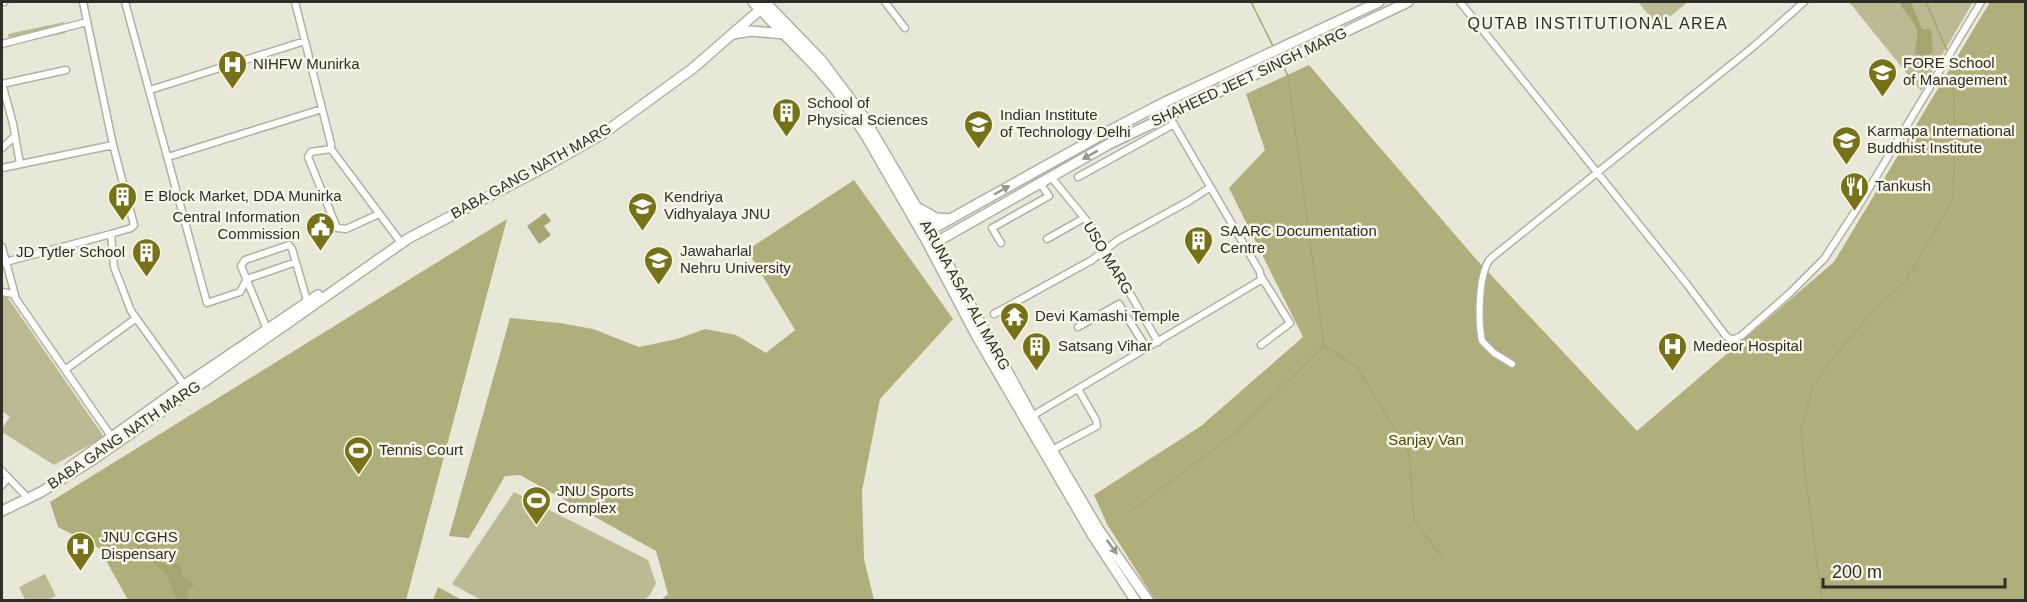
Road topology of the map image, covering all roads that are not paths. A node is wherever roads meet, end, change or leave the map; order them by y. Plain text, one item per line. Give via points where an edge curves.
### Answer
1 (83, 2) edge
2 (125, 2) edge
3 (295, 2) edge
4 (885, 2) edge
5 (1379, 2) edge
6 (1408, 2) edge
7 (1460, 2) edge
8 (1803, 2) edge
9 (1981, 2) edge
10 (761, 4) edge
11 (87, 22) junction
12 (905, 28) dead end
13 (734, 34) junction
14 (785, 34) junction
15 (305, 42) junction
16 (2, 44) edge
17 (66, 70) dead end
18 (2, 84) edge
19 (150, 90) junction
20 (651, 96) junction
21 (1162, 104) junction
22 (322, 109) junction
23 (9, 112) junction
24 (2, 115) edge
25 (1168, 115) junction
26 (1173, 124) junction
27 (15, 136) junction
28 (113, 145) junction
29 (2, 148) edge
30 (331, 149) junction
31 (168, 157) junction
32 (20, 164) junction
33 (2, 168) edge
34 (1597, 172) junction
35 (1052, 177) junction
36 (1078, 177) dead end
37 (1040, 183) junction
38 (1209, 188) junction
39 (916, 206) junction
40 (462, 208) junction
41 (379, 214) junction
42 (1084, 218) junction
43 (951, 219) junction
44 (926, 233) junction
45 (111, 234) junction
46 (1047, 239) dead end
47 (399, 240) junction
48 (1000, 243) dead end
49 (932, 244) junction
50 (2, 247) edge
51 (1103, 250) junction
52 (296, 262) junction
53 (4, 263) edge
54 (247, 279) junction
55 (1261, 279) junction
56 (2, 292) edge
57 (13, 294) junction
58 (309, 305) junction
59 (994, 314) dead end
60 (135, 319) junction
61 (1078, 327) dead end
62 (267, 329) junction
63 (980, 332) junction
64 (1158, 342) junction
65 (1261, 345) dead end
66 (1147, 349) junction
67 (1512, 364) dead end
68 (66, 369) junction
69 (184, 386) junction
70 (1078, 389) junction
71 (1032, 416) junction
72 (114, 440) junction
73 (1052, 450) junction
74 (2, 471) edge
75 (8, 478) junction
76 (2, 485) edge
77 (24, 494) junction
78 (2, 505) edge
79 (2, 511) edge
80 (1135, 600) edge
81 (1148, 600) edge

1 - 11 street
2 - 19 street
3 - 15 street
4 - 12 street
5 - 21 main road, SHAHEED JEET SINGH MARG
6 - 25 main road, SHAHEED JEET SINGH MARG
7 - 34 street
8 - 34 street
9 - 34 street via 1824,259 1735,340 1726,336
10 - 13 main road, BABA GANG NATH MARG
10 - 14 main road, ARUNA ASAF ALI MARG
10 - 20 main road, BABA GANG NATH MARG
10 - 39 main road, ARUNA ASAF ALI MARG via 838,81
11 - 16 street
11 - 28 street
13 - 14 main road
13 - 20 main road, BABA GANG NATH MARG
14 - 44 main road, ARUNA ASAF ALI MARG via 836,90
15 - 19 street
15 - 22 street
17 - 18 street
18 - 23 street
19 - 31 street
20 - 40 main road, BABA GANG NATH MARG via 570,150
21 - 25 street
43 -> 21 main road, SHAHEED JEET SINGH MARG
22 - 30 street
22 - 31 street
23 - 24 street
23 - 27 street
25 - 26 street
25 -> 35 main road, SHAHEED JEET SINGH MARG
26 - 36 street
26 - 38 street
27 - 29 street
27 - 32 street
28 - 32 street
28 - 45 street via 134,225
30 - 41 street
30 - 41 street via 311,152 308,157 337,228 346,229
31 - 54 street via 207,303 240,292
32 - 33 street
34 - 67 street via 1487,262 1481,284 1482,341
35 - 37 main road, SHAHEED JEET SINGH MARG
35 - 42 street, USO MARG
37 - 48 street via 1049,196 992,228
37 - 49 main road, SHAHEED JEET SINGH MARG
38 - 51 street
38 - 55 street
39 - 43 main road via 932,217
39 - 44 main road, ARUNA ASAF ALI MARG
40 - 47 main road, BABA GANG NATH MARG
40 - 58 main road, BABA GANG NATH MARG
41 - 47 street
42 - 46 street
42 - 51 street, USO MARG
43 - 44 main road, SHAHEED JEET SINGH MARG
44 - 49 main road, ARUNA ASAF ALI MARG
45 - 53 street
45 - 60 street via 114,267
47 - 58 main road, BABA GANG NATH MARG
49 - 63 main road, ARUNA ASAF ALI MARG
50 - 53 street
51 - 59 street via 1092,260
51 - 64 street, USO MARG
52 - 54 street
52 - 54 street via 291,247 281,246 242,262
52 - 58 street
53 - 57 street
54 - 62 street
55 - 64 street
55 - 65 street via 1290,323
56 - 57 street
57 - 68 street
58 - 62 main road, BABA GANG NATH MARG
58 - 72 main road, BABA GANG NATH MARG
60 - 68 street
60 - 69 street
61 - 66 street via 1119,304
62 - 69 main road, BABA GANG NATH MARG
63 - 71 main road, ARUNA ASAF ALI MARG
63 - 80 main road, ARUNA ASAF ALI MARG via 1093,536
64 - 66 street
66 - 70 street
68 - 72 street
69 - 72 main road, BABA GANG NATH MARG
70 - 71 street
70 - 73 street via 1097,426
71 - 73 main road, ARUNA ASAF ALI MARG
72 - 77 main road, BABA GANG NATH MARG
72 - 79 main road, BABA GANG NATH MARG via 56,483
73 -> 81 main road, ARUNA ASAF ALI MARG
74 - 75 street
75 - 76 street
75 - 77 street
77 - 78 main road, BABA GANG NATH MARG

